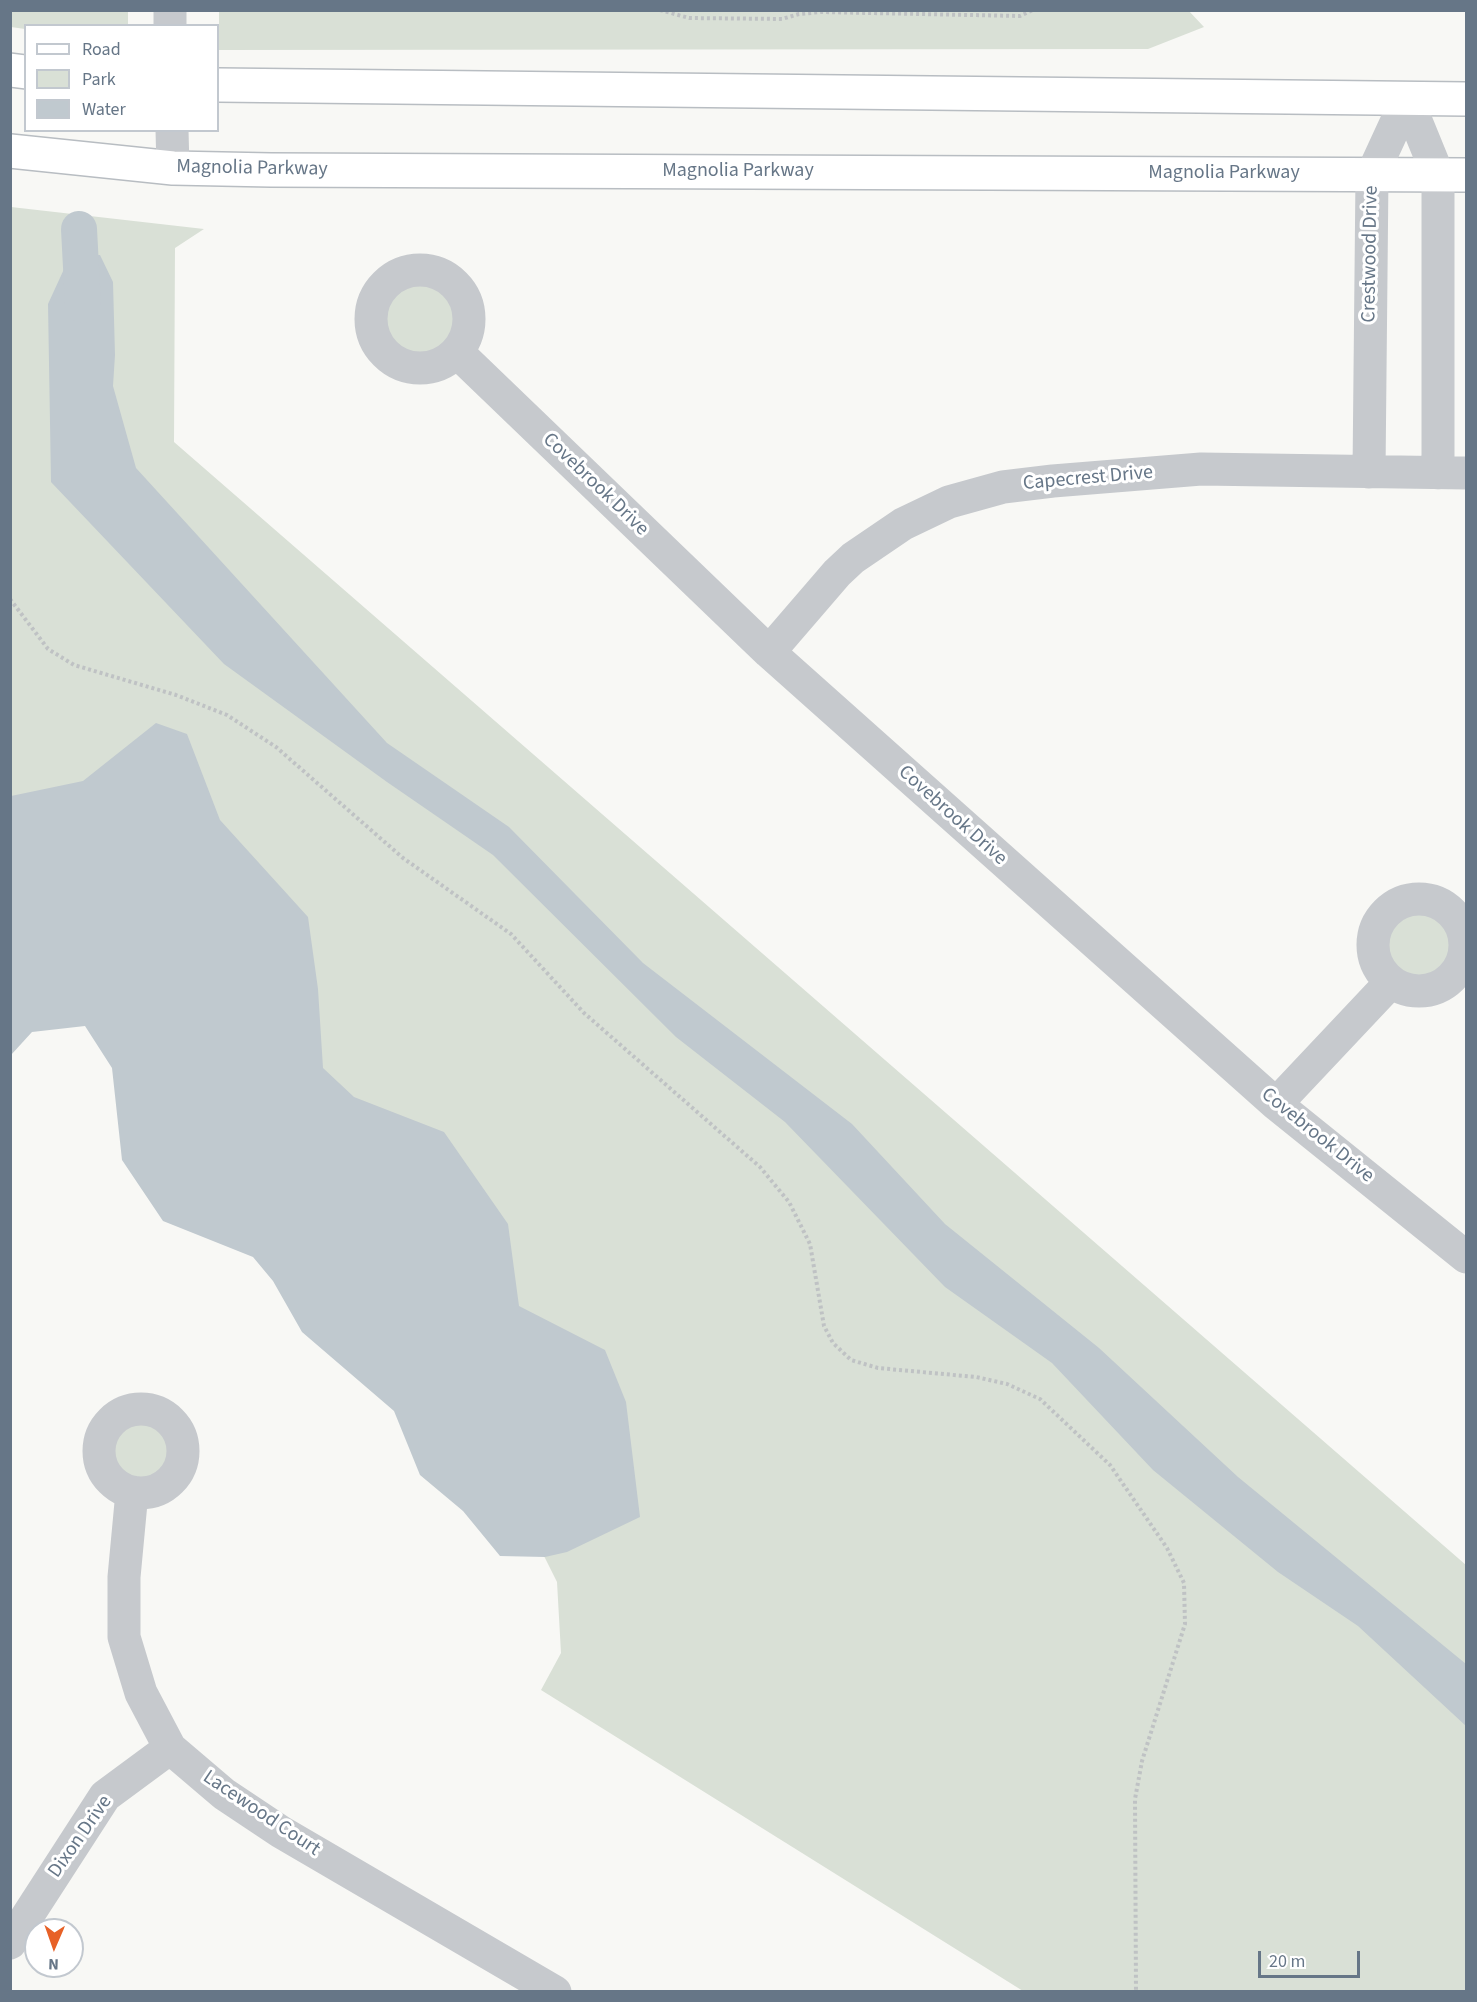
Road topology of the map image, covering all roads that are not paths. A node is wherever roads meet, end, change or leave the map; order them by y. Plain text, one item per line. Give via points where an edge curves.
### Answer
1 (219, 85) edge
2 (1407, 99) junction
3 (1467, 99) edge
4 (172, 132) edge
5 (10, 151) edge
6 (173, 168) junction
7 (1372, 175) junction
8 (1452, 175) edge
9 (457, 352) dead end
10 (1369, 472) junction
11 (1452, 473) edge
12 (769, 652) junction
13 (1391, 982) dead end
14 (1276, 1104) junction
15 (1467, 1257) edge
16 (132, 1492) dead end
17 (170, 1748) junction
18 (10, 1943) edge
19 (555, 1992) edge

1 - 2 main road
2 - 3 main road
2 - 7 street, Crestwood Drive
2 - 8 street
4 - 6 street
5 - 6 main road, Magnolia Parkway
6 - 7 main road, Magnolia Parkway
7 - 8 main road, Magnolia Parkway
7 - 10 street, Crestwood Drive
8 - 11 street
9 - 12 street, Covebrook Drive
10 - 11 street, Capecrest Drive
10 - 12 street, Capecrest Drive via 1201,469 1012,485 949,502 903,524 853,558
12 - 14 street, Covebrook Drive
13 - 14 street
14 - 15 street, Covebrook Drive
16 - 17 street, Lacewood Court via 124,1577 124,1637 141,1693
17 - 18 street, Dixon Drive via 105,1796
17 - 19 street, Lacewood Court via 224,1794 281,1832

